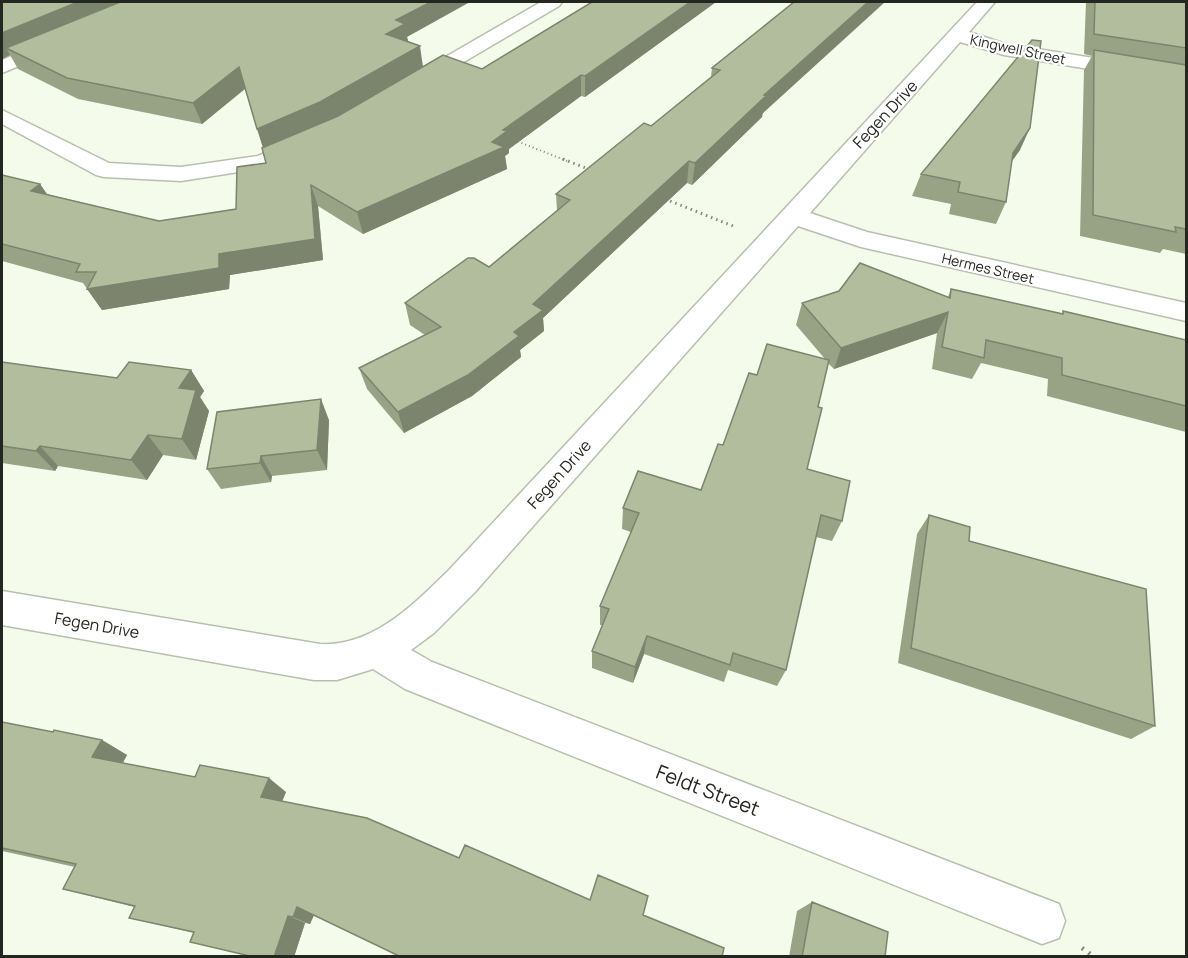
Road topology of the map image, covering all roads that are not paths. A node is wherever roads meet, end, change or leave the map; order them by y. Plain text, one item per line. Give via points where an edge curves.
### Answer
1 (552, 2) edge
2 (986, 2) edge
3 (957, 35) junction
4 (67, 39) edge
5 (2, 67) edge
6 (1186, 79) edge
7 (396, 94) edge
8 (2, 116) edge
9 (325, 135) edge
10 (792, 215) junction
11 (1186, 312) edge
12 (2, 608) edge
13 (378, 651) junction
14 (1042, 921) dead end

1 - 7 street
2 - 3 street, Fegen Drive
3 - 6 street, Kingwell Street via 1004,49
3 - 10 street, Fegen Drive
4 - 5 street
8 - 9 street via 104,170 181,174 263,162
10 - 11 street, Hermes Street via 861,239
10 - 13 street, Fegen Drive via 462,581 424,620
12 - 13 street, Fegen Drive via 291,659 335,663
13 - 14 street, Feldt Street via 419,676

